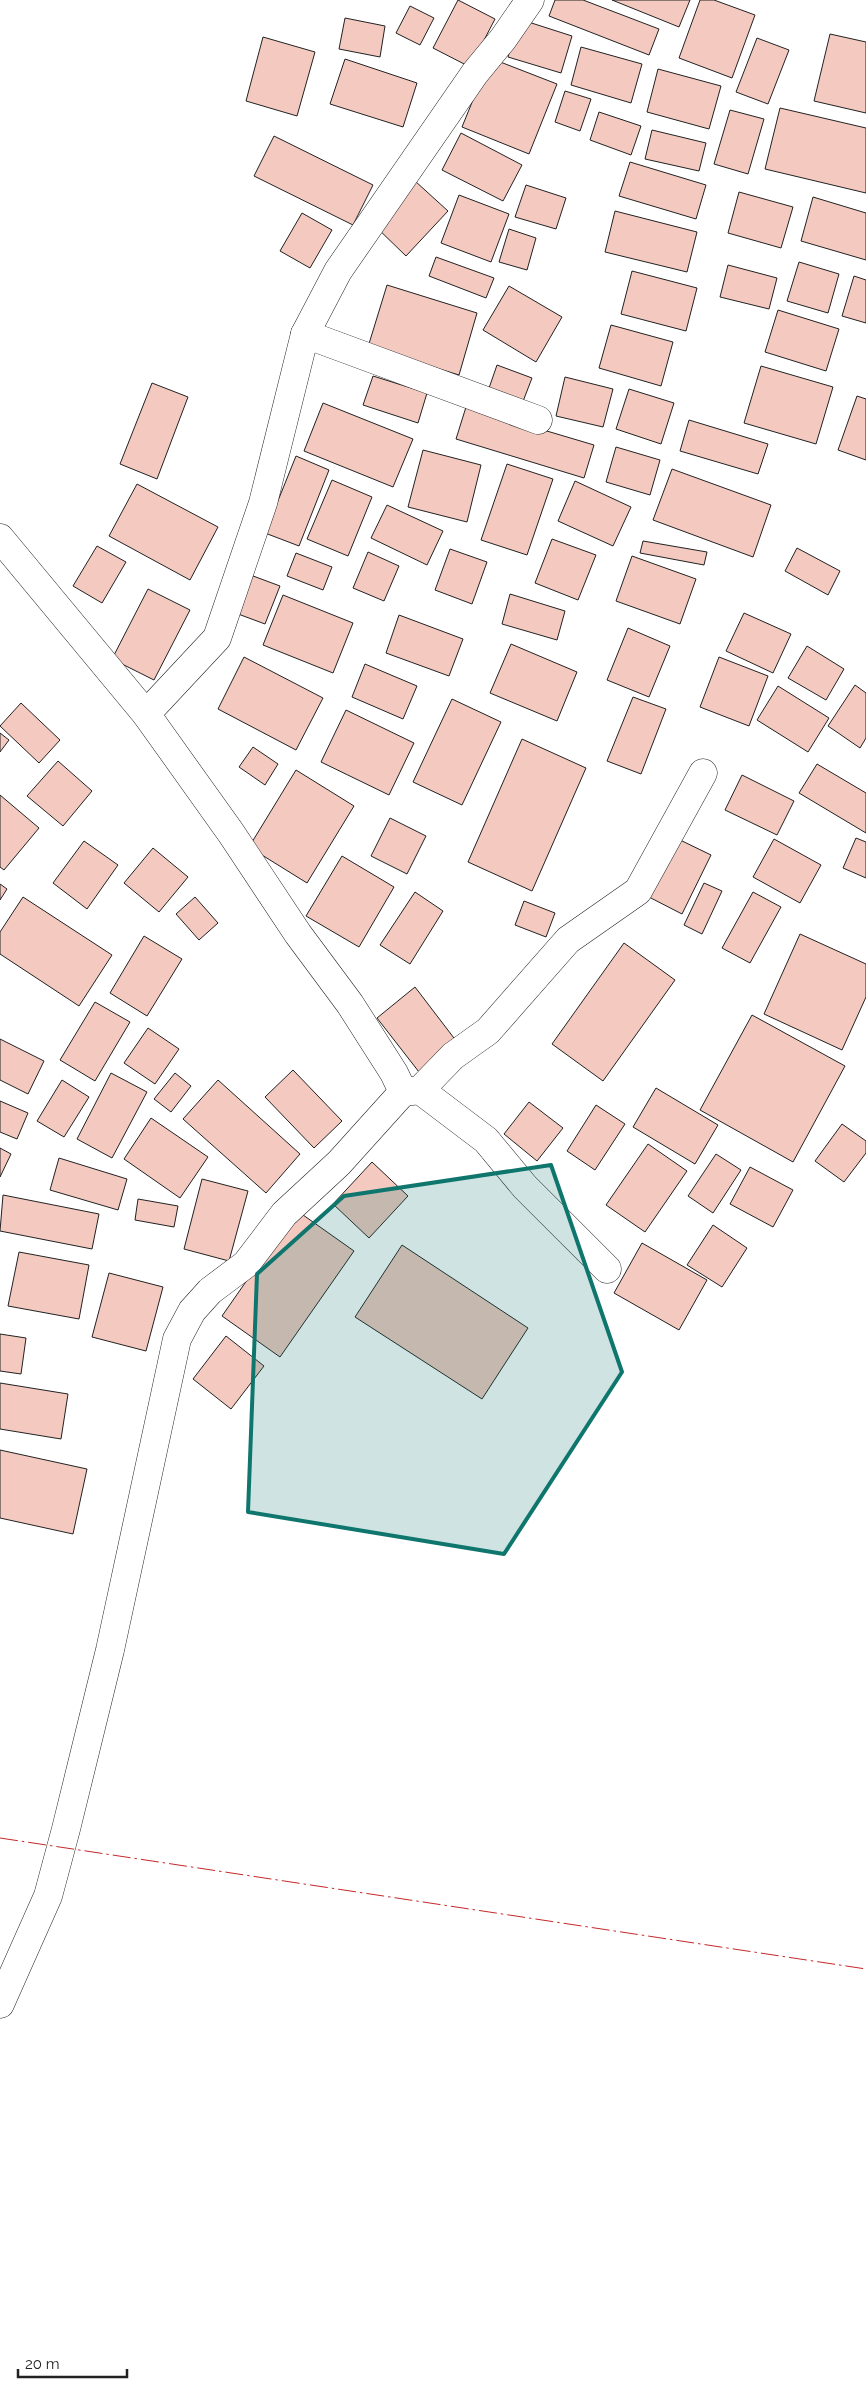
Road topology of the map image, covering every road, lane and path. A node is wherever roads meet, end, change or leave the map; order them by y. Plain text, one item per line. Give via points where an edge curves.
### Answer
1 (530, 0) edge
2 (305, 334) junction
3 (538, 420) dead end
4 (0, 538) edge
5 (146, 714) junction
6 (703, 772) dead end
7 (411, 1091) junction
8 (607, 1268) dead end
9 (0, 2004) edge

1 - 2 street via 338,270
2 - 3 street
2 - 5 street via 263,503 218,638
4 - 5 street
5 - 7 street via 232,833 394,1073
6 - 7 street via 638,892 568,940 488,1031
7 - 8 street via 486,1140 525,1187
7 - 9 street via 284,1214 246,1264 210,1291 198,1304 177,1340 110,1650 66,1829 48,1896

